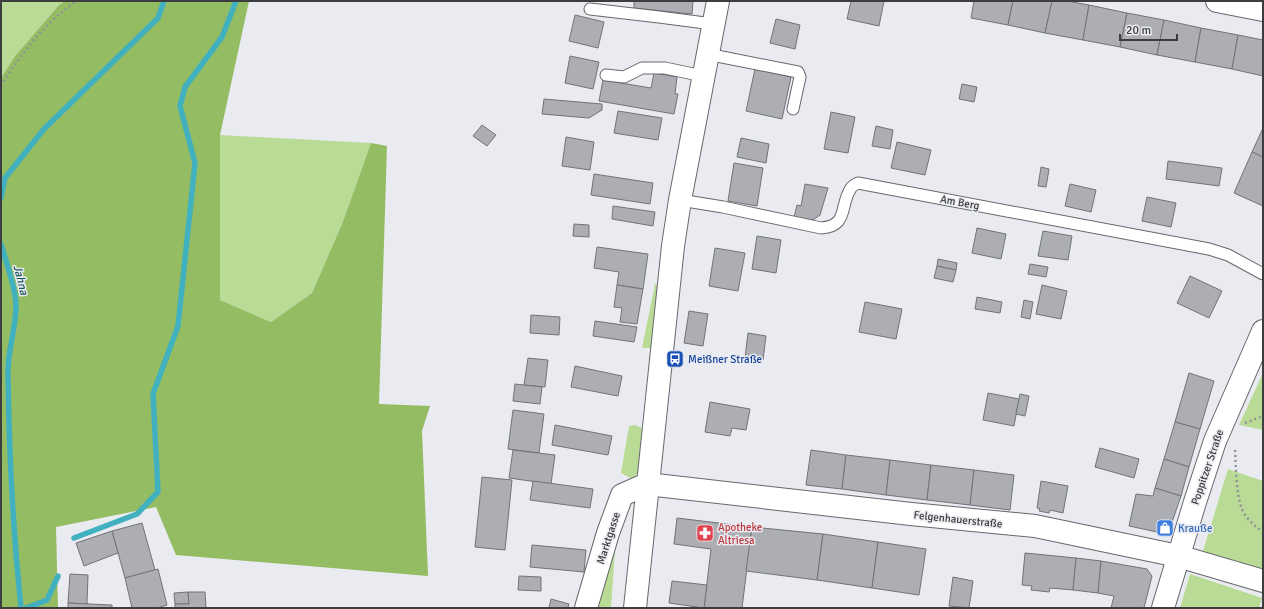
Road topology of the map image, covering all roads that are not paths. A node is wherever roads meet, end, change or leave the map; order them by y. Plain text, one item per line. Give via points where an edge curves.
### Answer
1 (718, 1) edge
2 (1217, 1) edge
3 (590, 9) dead end
4 (1263, 10) edge
5 (713, 24) junction
6 (707, 54) junction
7 (606, 75) dead end
8 (703, 76) junction
9 (793, 109) dead end
10 (680, 200) junction
11 (1263, 274) edge
12 (1263, 331) edge
13 (647, 484) junction
14 (1178, 556) junction
15 (1263, 582) edge
16 (586, 608) edge
17 (636, 608) edge
18 (1163, 608) edge

1 - 5 street
2 - 4 street
3 - 5 lane
5 - 6 street
6 - 8 street
6 - 9 lane via 798,72 800,78
7 - 8 lane via 624,77 642,68 666,68
8 - 10 street
10 - 11 lane, Am Berg via 828,228 841,219 851,188 858,183 1209,249 1228,255
10 - 13 street
12 - 14 street, Poppitzer Straße via 1215,441
13 - 14 street, Felgenhauerstraße via 1035,526
13 - 16 street, Marktgasse via 622,495
13 - 17 street
14 - 15 street, Felgenhauerstraße
14 - 18 street, Poppitzer Straße

